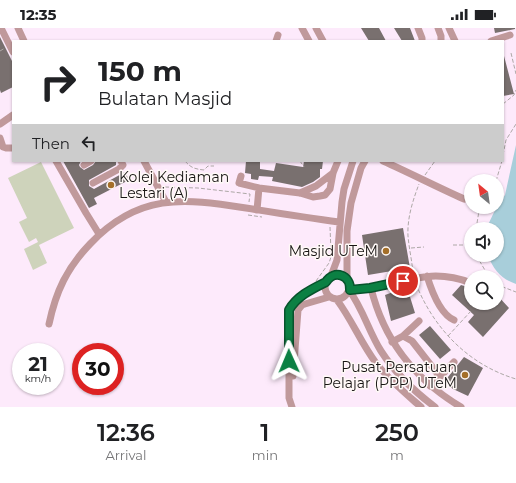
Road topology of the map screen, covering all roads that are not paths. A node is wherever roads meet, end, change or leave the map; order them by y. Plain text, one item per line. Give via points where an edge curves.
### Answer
1 (1, 28) edge
2 (18, 28) edge
3 (302, 28) edge
4 (316, 28) edge
5 (418, 28) edge
6 (438, 28) edge
7 (449, 28) edge
8 (510, 35) dead end
9 (21, 40) edge
10 (308, 40) edge
11 (322, 40) edge
12 (422, 40) edge
13 (440, 40) edge
14 (455, 40) edge
15 (494, 40) edge
16 (12, 47) edge
17 (12, 116) edge
18 (0, 124) edge
19 (0, 138) edge
20 (12, 148) edge
21 (57, 162) edge
22 (122, 162) edge
23 (145, 162) edge
24 (338, 162) edge
25 (353, 162) edge
26 (364, 162) edge
27 (385, 162) edge
28 (333, 173) junction
29 (241, 176) dead end
30 (93, 183) dead end
31 (259, 188) junction
32 (300, 193) junction
33 (464, 199) dead end
34 (166, 202) junction
35 (257, 210) junction
36 (339, 222) junction
37 (100, 234) junction
38 (331, 276) junction
39 (427, 276) junction
40 (347, 279) junction
41 (464, 280) edge
42 (326, 282) junction
43 (370, 288) junction
44 (350, 290) junction
45 (330, 297) junction
46 (337, 300) junction
47 (454, 320) dead end
48 (419, 321) dead end
49 (49, 324) dead end
50 (403, 336) junction
51 (392, 342) junction
52 (454, 362) dead end
53 (438, 379) junction
54 (430, 386) junction
55 (289, 398) junction
56 (292, 407) edge
57 (421, 407) edge
58 (435, 407) edge
59 (461, 407) edge

1 - 16 street
2 - 9 street
3 - 10 street
4 - 11 street
5 - 12 street
6 - 13 street
7 - 14 street
8 - 15 street
17 - 18 street
19 - 20 street via 3,146
21 - 37 street
22 - 30 street via 123,165 119,169
23 - 34 street
24 - 28 street
25 - 36 street via 344,189
26 - 40 street via 351,203 347,231
27 - 33 street
28 - 32 street via 316,186
28 - 32 street via 326,195 313,197
29 - 31 street via 239,183
31 - 32 street
31 - 35 street
34 - 35 street via 200,202
34 - 37 street via 133,212
35 - 36 street
36 - 38 street via 337,260
37 - 49 street via 80,254 62,281
38 - 40 street via 340,275
38 - 42 street
39 - 41 street via 446,275
39 - 43 street
39 - 47 street via 439,304 449,318
40 - 44 street
42 - 45 street via 325,290
42 - 55 street via 302,295 293,302 289,310
43 - 44 street
43 - 51 street via 378,315
44 - 46 street via 345,297
44 - 58 street via 390,363 406,382
45 - 46 street
45 - 55 street via 302,305 298,310 293,386
46 - 57 street via 349,315 380,368 396,386
48 - 50 street
50 - 51 street
50 - 53 street via 412,341 437,373
51 - 54 street
52 - 53 street
53 - 54 street
54 - 59 street
55 - 56 street

